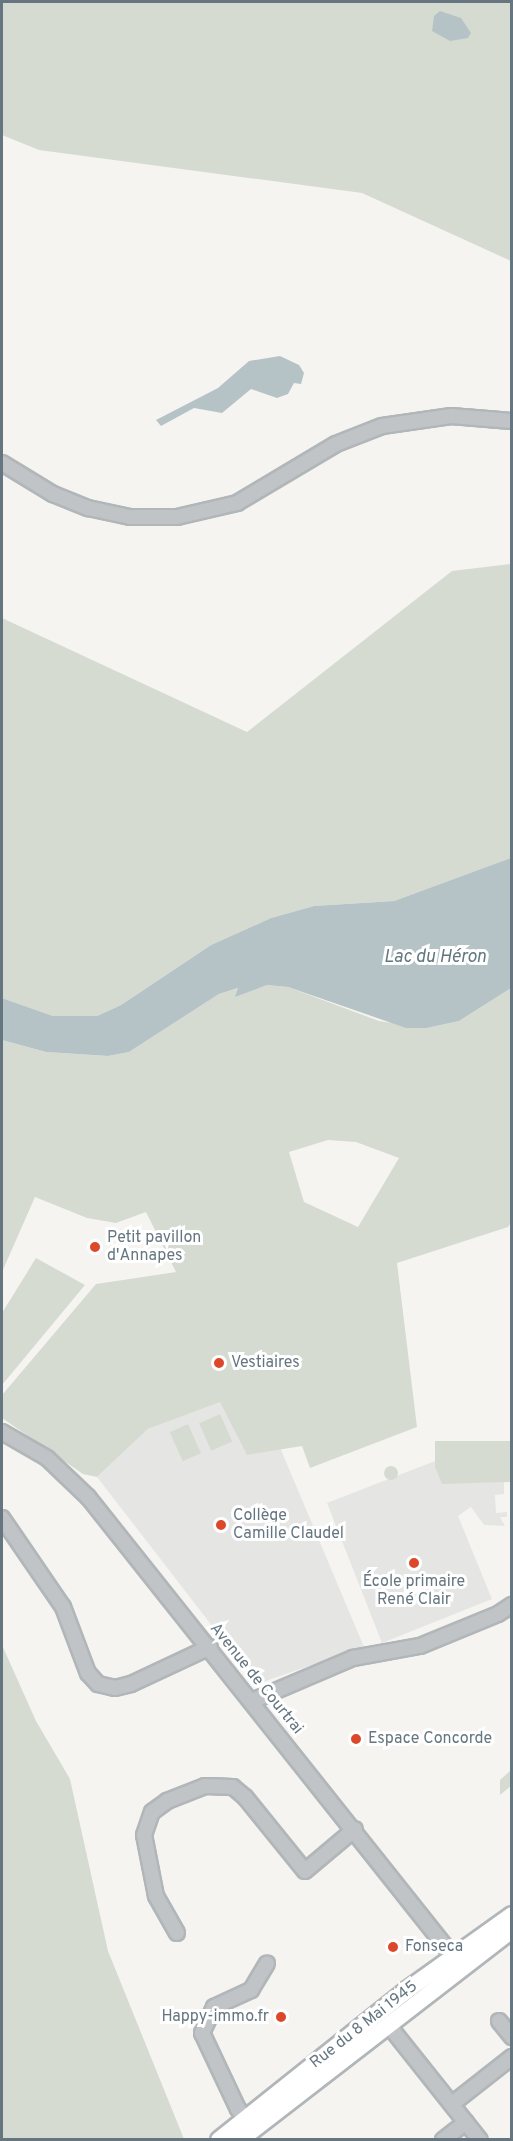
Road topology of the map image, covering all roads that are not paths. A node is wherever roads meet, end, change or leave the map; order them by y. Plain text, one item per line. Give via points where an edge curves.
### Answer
1 (512, 422) edge
2 (2, 463) edge
3 (2, 1432) edge
4 (2, 1518) edge
5 (512, 1605) edge
6 (210, 1647) junction
7 (252, 1701) junction
8 (355, 1829) junction
9 (512, 1914) edge
10 (512, 1930) edge
11 (177, 1933) dead end
12 (267, 1964) dead end
13 (459, 1964) junction
14 (384, 2019) junction
15 (499, 2021) dead end
16 (512, 2037) edge
17 (512, 2056) edge
18 (452, 2104) junction
19 (466, 2122) junction
20 (250, 2124) junction
21 (219, 2139) edge
22 (240, 2139) edge
23 (444, 2139) edge
24 (480, 2139) edge

1 - 2 street via 451,416 382,426 336,444 237,503 177,516 130,517 88,508 44,489
3 - 6 street, Avenue de Courtrai via 47,1458 77,1484
4 - 6 street via 63,1607 88,1673 98,1684 115,1688 131,1684
5 - 7 street via 420,1646 353,1658
6 - 7 street, Avenue de Courtrai
7 - 8 street, Avenue de Courtrai
8 - 11 street via 304,1871 233,1787 206,1785 167,1801 152,1812 144,1835 156,1896
8 - 13 street, Avenue de Courtrai
9 - 13 main road, Rue du 8 Mai 1945
10 - 13 main road, Rue du 8 Mai 1945
12 - 20 street via 251,1990 214,2007 202,2033
13 - 14 main road, Rue du 8 Mai 1945
14 - 18 street
14 - 20 main road, Rue du 8 Mai 1945 via 343,2056
15 - 16 street
17 - 18 street
18 - 19 street
19 - 23 street
19 - 24 street
20 - 21 main road, Rue du 8 Mai 1945
20 - 22 main road, Rue du 8 Mai 1945

